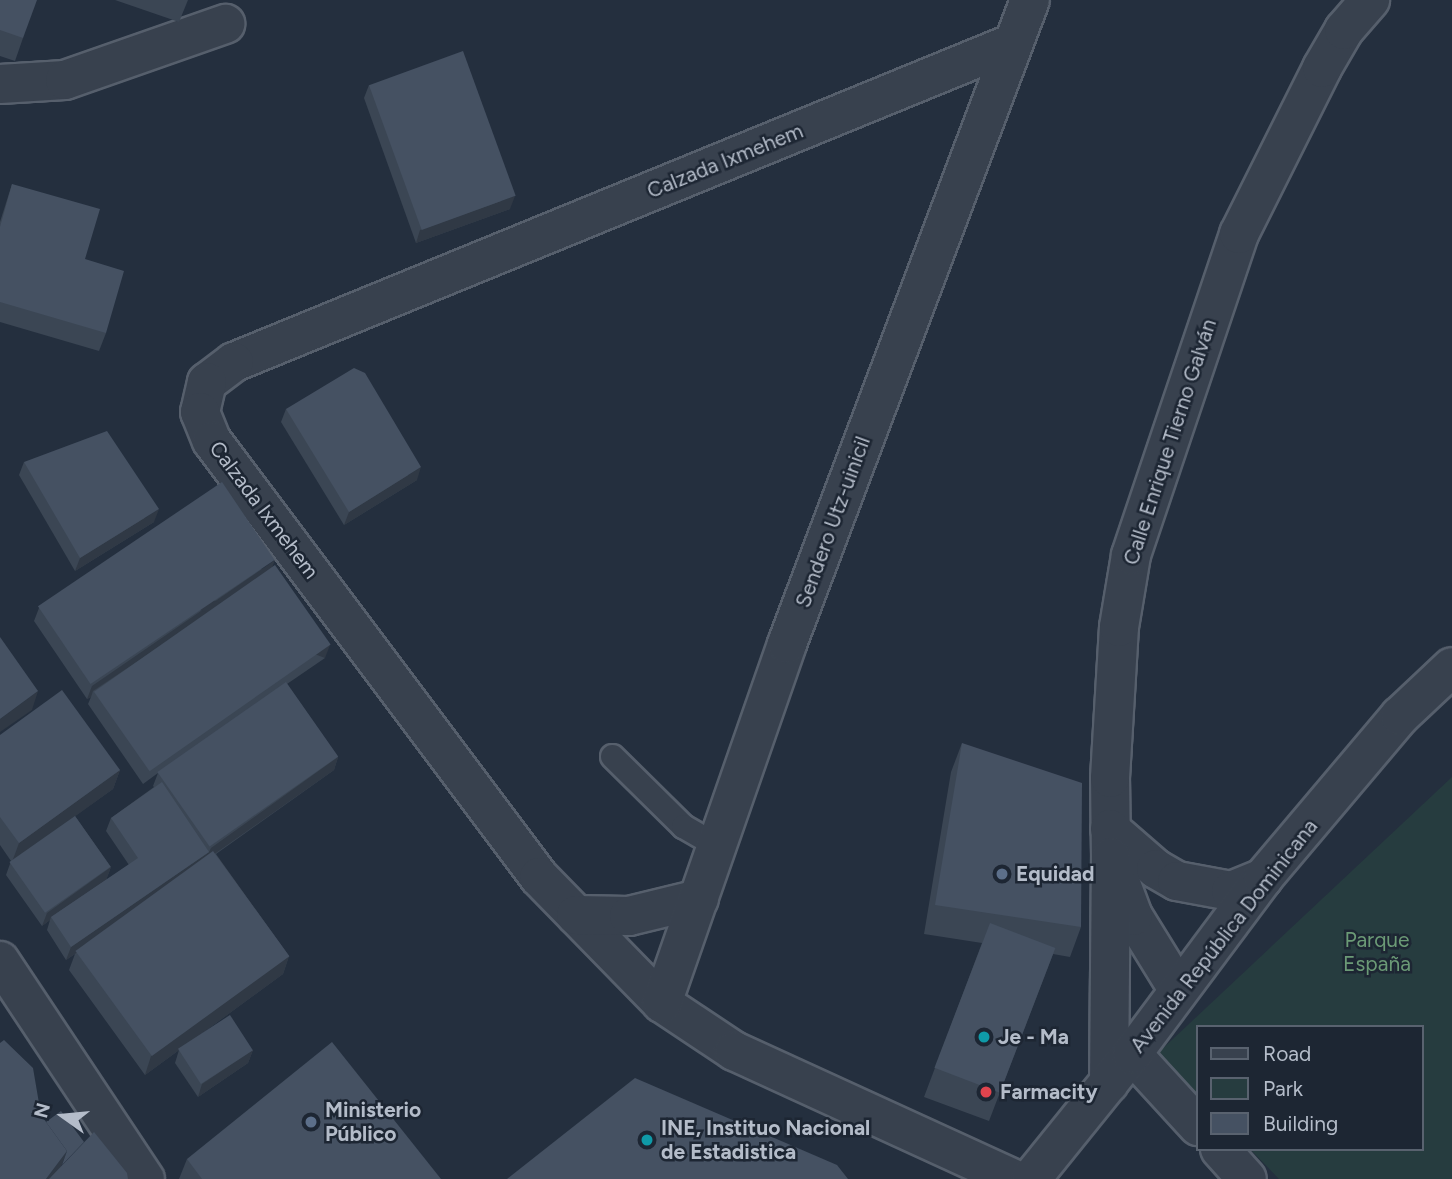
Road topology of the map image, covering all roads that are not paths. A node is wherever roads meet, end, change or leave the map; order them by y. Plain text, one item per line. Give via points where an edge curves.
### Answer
1 (1030, 0) edge
2 (1370, 0) edge
3 (225, 24) dead end
4 (1010, 44) junction
5 (0, 84) edge
6 (1452, 667) edge
7 (612, 756) dead end
8 (1111, 843) junction
9 (717, 846) junction
10 (1263, 878) junction
11 (699, 899) junction
12 (576, 915) junction
13 (0, 961) edge
14 (1178, 989) junction
15 (662, 1003) junction
16 (1132, 1054) junction
17 (1109, 1083) junction
18 (1196, 1124) edge
19 (1222, 1151) edge
20 (145, 1179) edge
21 (1014, 1179) edge
22 (1031, 1179) edge
23 (1247, 1179) edge

1 - 4 street
2 - 8 street, Calle Enrique Tierno Galván via 1344,30 1322,68 1239,234 1142,519 1119,627
3 - 5 street via 65,80
4 - 9 street, Sendero Utz-uinicil
4 - 12 street, Calzada Ixmehem via 234,362 207,382 200,412 212,442 539,877
6 - 10 street, Avenida República Dominicana via 1400,716
7 - 9 lane via 683,826
8 - 10 street via 1177,881 1231,891
8 - 14 street, Calle Enrique Tierno Galván via 1133,916
8 - 17 street
9 - 11 street, Sendero Utz-uinicil
10 - 14 street, Avenida República Dominicana
11 - 12 street via 629,916
11 - 15 street, Sendero Utz-uinicil
12 - 15 street, Calzada Ixmehem
13 - 20 street
14 - 16 street, Avenida República Dominicana
15 - 21 street, Calzada Ixmehem via 734,1051
16 - 17 street, Avenida República Dominicana
16 - 18 street
17 - 22 street, Avenida República Dominicana
19 - 23 street

